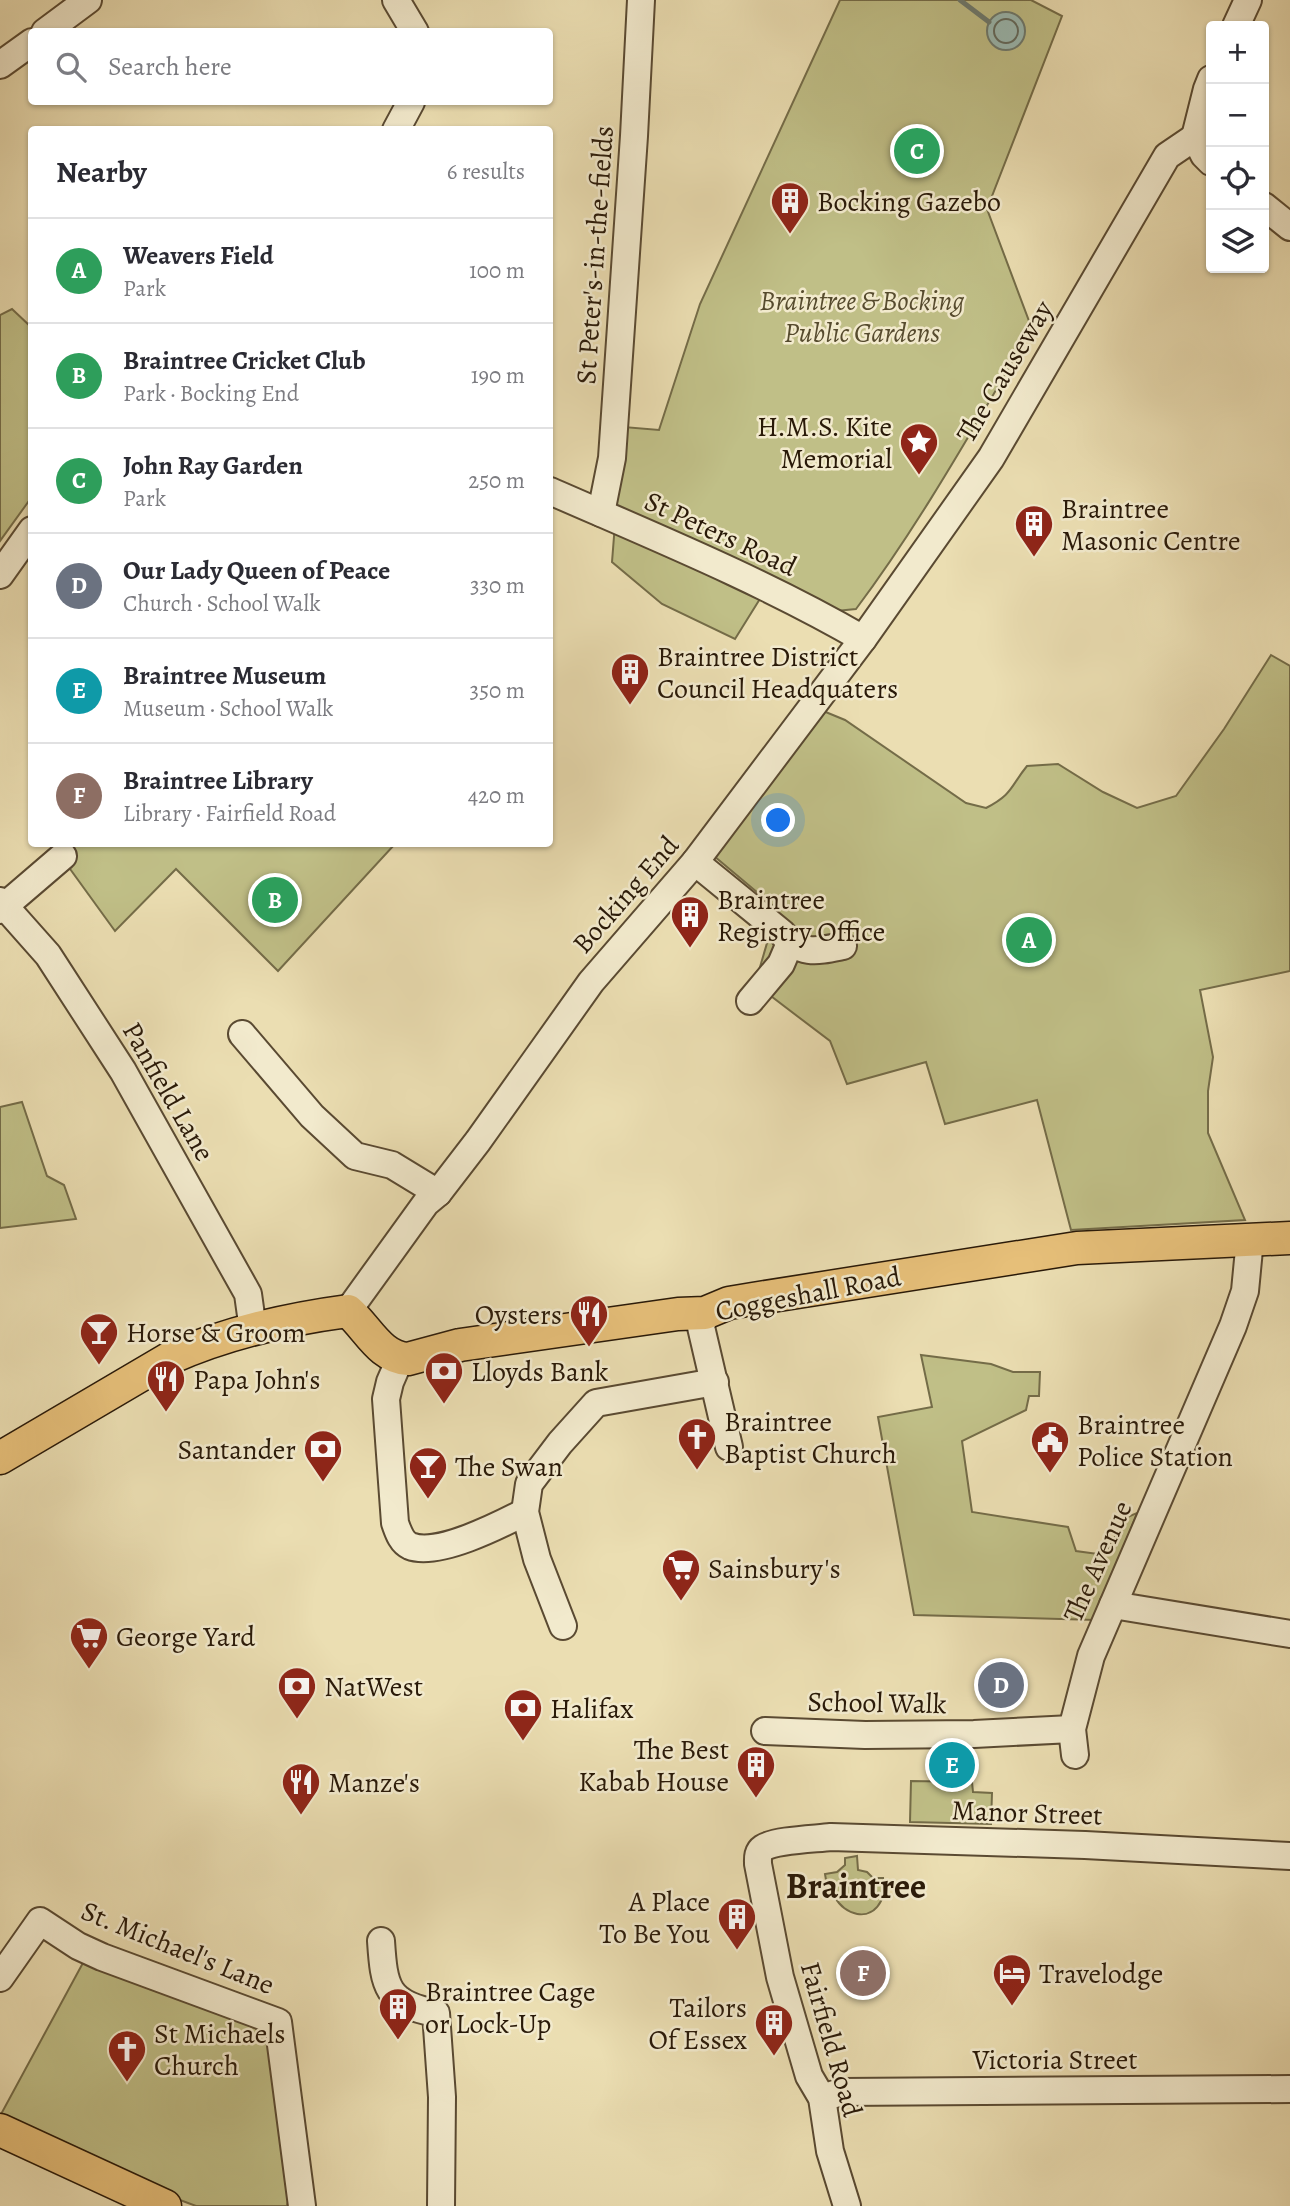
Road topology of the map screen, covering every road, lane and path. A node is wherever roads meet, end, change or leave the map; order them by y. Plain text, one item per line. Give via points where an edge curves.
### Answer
1 (88, 0) edge
2 (396, 0) edge
3 (641, 0) edge
4 (1248, 0) edge
5 (1238, 21) edge
6 (50, 28) edge
7 (413, 28) edge
8 (28, 45) edge
9 (0, 65) edge
10 (1210, 84) edge
11 (409, 105) edge
12 (398, 126) edge
13 (1195, 136) junction
14 (1206, 157) edge
15 (1269, 209) edge
16 (1290, 228) edge
17 (553, 492) edge
18 (601, 513) junction
19 (28, 536) edge
20 (0, 575) edge
21 (863, 639) junction
22 (63, 856) dead end
23 (695, 862) junction
24 (1, 905) edge
25 (790, 943) junction
26 (843, 946) dead end
27 (750, 1001) dead end
28 (242, 1034) dead end
29 (438, 1193) junction
30 (1290, 1238) edge
31 (1250, 1239) junction
32 (348, 1311) junction
33 (705, 1313) junction
34 (253, 1330) junction
35 (400, 1359) junction
36 (715, 1382) junction
37 (729, 1447) dead end
38 (0, 1458) edge
39 (525, 1513) junction
40 (1113, 1605) junction
41 (563, 1626) dead end
42 (1290, 1634) edge
43 (1072, 1728) junction
44 (765, 1731) dead end
45 (1074, 1755) dead end
46 (763, 1848) joint
47 (1290, 1856) edge
48 (381, 1941) dead end
49 (0, 1978) edge
50 (1290, 2089) edge
51 (822, 2098) junction
52 (0, 2130) edge
53 (152, 2204) edge
54 (302, 2206) edge
55 (440, 2206) edge
56 (847, 2206) edge

1 - 6 street
2 - 7 street
3 - 18 street, St Peter's-in-the-fields via 612,458
4 - 5 street
8 - 9 street
10 - 13 street
11 - 12 street
13 - 14 street
13 - 21 street, The Causeway via 1167,156 990,458
15 - 16 street
17 - 18 street, St Peters Road
18 - 21 street, St Peters Road via 758,584
19 - 20 street
21 - 23 street, Bocking End
22 - 24 street
23 - 25 street
23 - 29 street, Bocking End via 591,982
24 - 34 street, Panfield Lane via 48,955 123,1071 248,1294
25 - 26 street via 811,950
25 - 27 street via 781,964
28 - 29 street via 312,1116 355,1156 392,1165
29 - 32 street, Bocking End
30 - 31 main road, Coggeshall Road
31 - 33 main road, Coggeshall Road via 1077,1248 729,1303
31 - 40 street, The Avenue via 1245,1291 1233,1326
32 - 34 main road
32 - 35 main road via 382,1349
33 - 35 main road, Coggeshall Road via 472,1343
33 - 36 street via 701,1328
34 - 38 main road via 170,1359
35 - 39 street via 386,1399 394,1523 401,1537 409,1545 436,1547 488,1531
36 - 37 street
36 - 39 street via 596,1404 529,1484
39 - 41 street
40 - 42 street
40 - 43 street, The Avenue via 1091,1656
43 - 44 street, School Walk via 986,1734
43 - 45 street, The Avenue
46 - 47 street, Manor Street via 831,1837
46 - 51 street, Fairfield Road via 758,1864 780,1977 808,2076
48 - 55 street via 383,1977 391,1994 436,2012 442,2097
49 - 54 street, St. Michael's Lane via 40,1921 102,1957 278,2022
50 - 51 street, Victoria Street via 841,2092
51 - 56 street, Fairfield Road via 830,2151
52 - 53 main road

